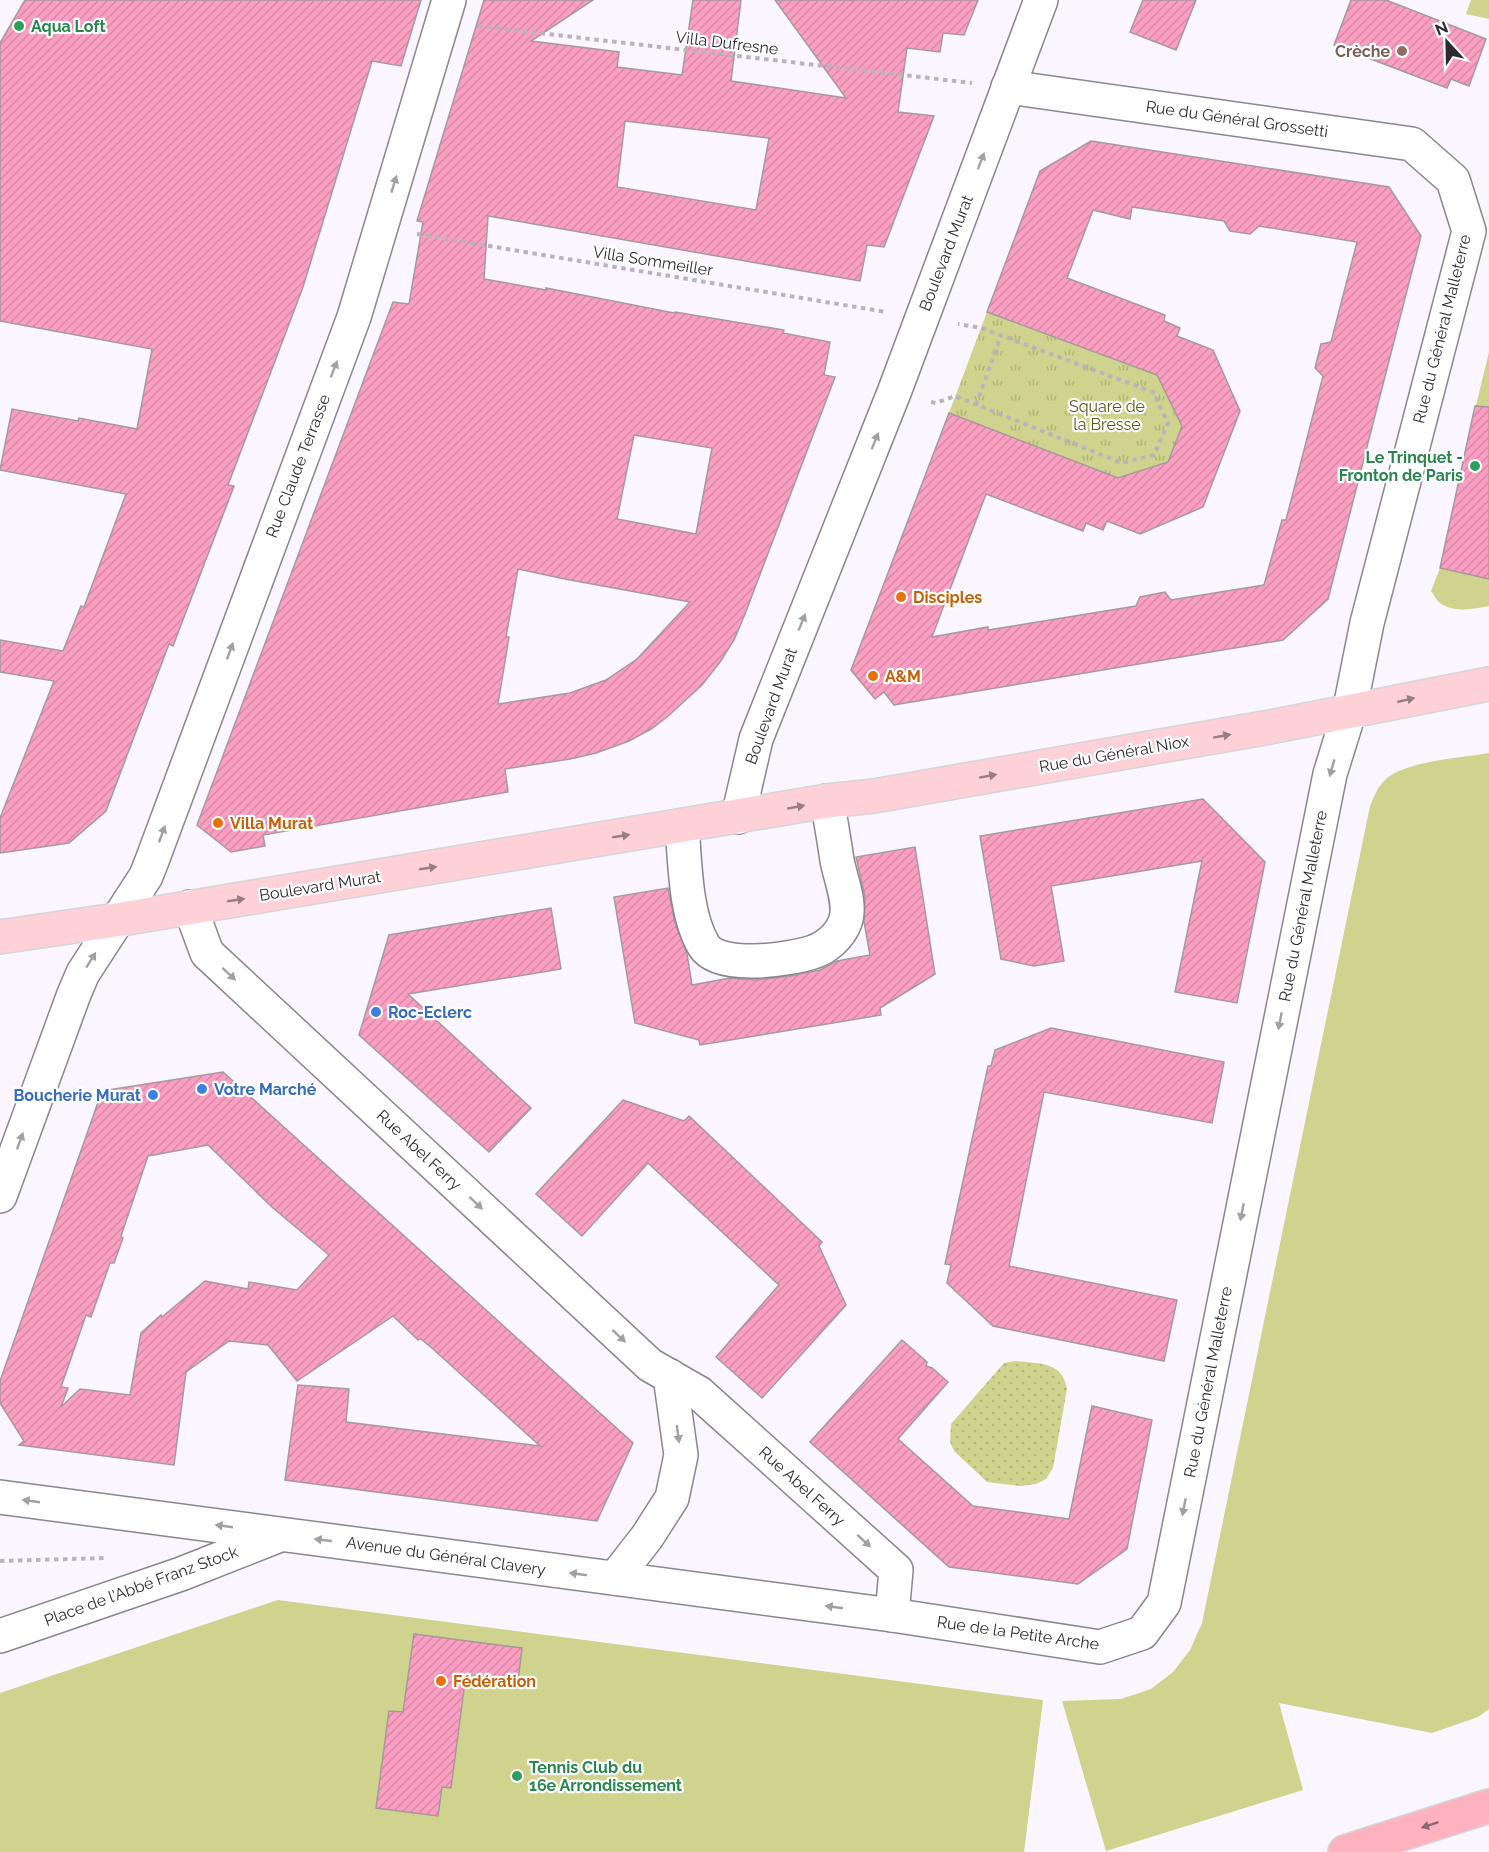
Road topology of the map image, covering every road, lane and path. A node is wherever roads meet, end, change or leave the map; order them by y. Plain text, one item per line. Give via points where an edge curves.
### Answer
1 (1041, 0) edge
2 (446, 11) edge
3 (1008, 87) junction
4 (1453, 180) joint
5 (380, 228) junction
6 (922, 318) junction
7 (1001, 336) junction
8 (895, 390) junction
9 (976, 405) junction
10 (1489, 684) edge
11 (1349, 713) junction
12 (827, 801) junction
13 (738, 817) junction
14 (682, 826) junction
15 (190, 907) junction
16 (116, 920) junction
17 (0, 937) edge
18 (0, 1196) edge
19 (670, 1376) junction
20 (0, 1497) edge
21 (282, 1534) junction
22 (114, 1558) dead end
23 (0, 1561) edge
24 (615, 1578) junction
25 (892, 1615) junction
26 (1142, 1633) joint
27 (0, 1636) edge
28 (1487, 1807) edge
29 (1345, 1852) edge

1 - 3 street, Boulevard Murat
2 - 3 path, Villa Dufresne
5 -> 2 street, Rue Claude Terrasse
3 - 4 street, Rue du Général Grossetti via 1412,144
6 -> 3 street, Boulevard Murat
4 - 11 street, Rue du Général Malleterre via 1469,231 1367,623
5 - 6 path, Villa Sommeiller
16 -> 5 street, Rue Claude Terrasse via 146,876 153,858 354,316
6 - 7 path via 981,328
6 - 8 street, Boulevard Murat
7 - 9 path
7 - 9 path via 1153,392 1168,423 1154,455 1122,463
8 - 9 path via 936,403 955,396
13 -> 8 street, Boulevard Murat via 756,739
11 -> 10 main road, Rue du Général Niox
12 -> 11 main road, Rue du Général Niox
11 -> 26 street, Rue du Général Malleterre via 1330,774 1164,1603
13 -> 12 main road, Rue du Général Niox
12 - 14 street via 846,899 846,921 837,938 814,952 759,962 721,959 705,948 693,920
13 - 14 main road, Boulevard Murat
15 -> 14 main road, Boulevard Murat
15 - 16 main road, Boulevard Murat
15 -> 19 street, Rue Abel Ferry via 207,953 650,1365
16 - 17 main road, Boulevard Murat
18 -> 16 street, Rue Claude Terrasse via 74,994
19 -> 24 street via 681,1455 672,1498
19 -> 25 street, Rue Abel Ferry via 699,1392 896,1570
21 -> 20 street, Avenue du Général Clavery
24 -> 21 street, Avenue du Général Clavery
21 - 27 street, Place de l'Abbé Franz Stock via 181,1574
22 - 23 path
25 -> 24 street, Avenue du Général Clavery
25 - 26 street, Rue de la Petite Arche via 1100,1647
28 -> 29 highway

